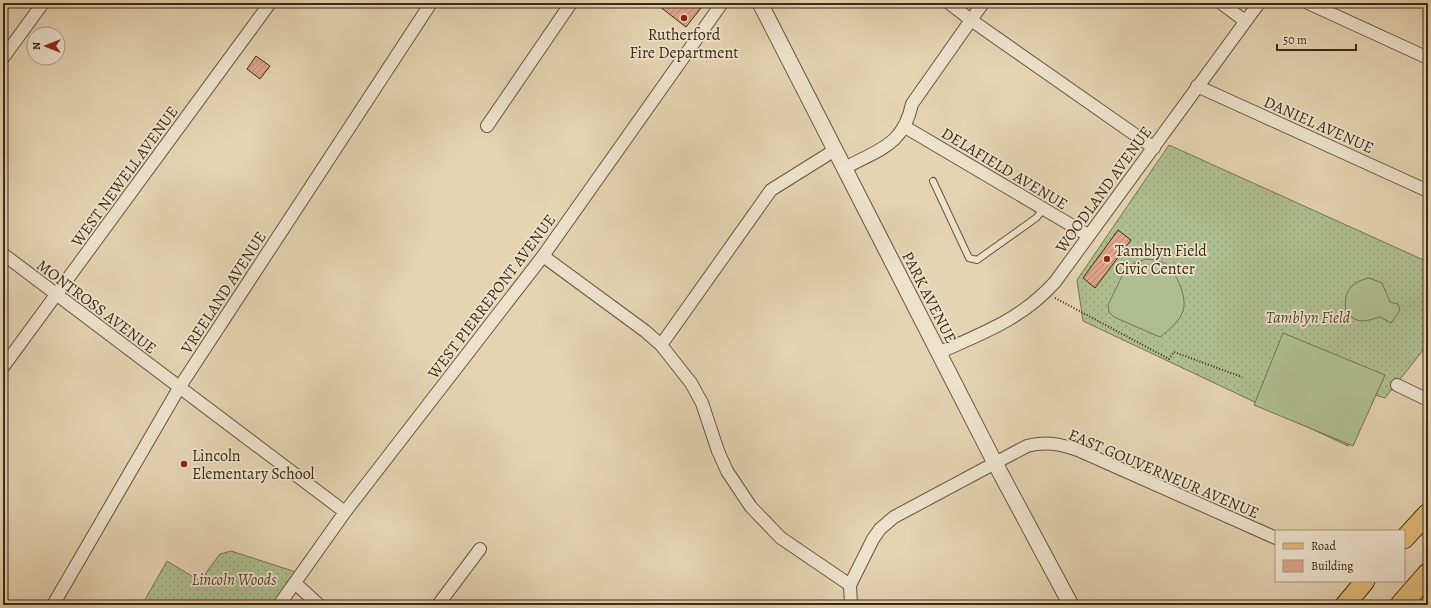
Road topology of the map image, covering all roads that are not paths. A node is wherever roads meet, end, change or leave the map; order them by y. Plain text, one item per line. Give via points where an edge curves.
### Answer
1 (43, 3) edge
2 (270, 3) edge
3 (431, 3) edge
4 (571, 3) edge
5 (722, 3) edge
6 (760, 3) edge
7 (950, 3) edge
8 (983, 3) edge
9 (1221, 3) edge
10 (1259, 3) edge
11 (1308, 3) edge
12 (971, 20) junction
13 (1245, 20) junction
14 (3, 58) edge
15 (1428, 58) edge
16 (1197, 86) junction
17 (487, 126) dead end
18 (905, 128) junction
19 (1154, 148) junction
20 (835, 150) junction
21 (845, 168) junction
22 (933, 181) dead end
23 (1428, 191) edge
24 (1043, 210) junction
25 (1088, 236) junction
26 (3, 254) edge
27 (543, 256) junction
28 (57, 295) junction
29 (661, 345) junction
30 (938, 353) junction
31 (3, 367) edge
32 (1397, 385) dead end
33 (179, 388) junction
34 (1428, 400) edge
35 (995, 463) junction
36 (345, 512) junction
37 (1428, 513) edge
38 (1275, 538) edge
39 (1405, 538) edge
40 (480, 548) dead end
41 (1428, 574) edge
42 (1364, 582) edge
43 (295, 583) junction
44 (850, 585) junction
45 (53, 605) edge
46 (279, 605) edge
47 (318, 605) edge
48 (438, 605) edge
49 (851, 605) edge
50 (1071, 605) edge
51 (1345, 605) edge
52 (1401, 605) edge

1 - 14 street
2 - 28 street, WEST NEWELL AVENUE
3 - 33 street, VREELAND AVENUE
4 - 17 street
5 - 27 street, WEST PIERREPONT AVENUE
6 - 20 street, PARK AVENUE
7 - 12 street
8 - 12 street
9 - 13 street
10 - 13 street, WOODLAND AVENUE
11 - 15 street
12 - 18 street via 912,104
12 - 19 street
13 - 16 street, WOODLAND AVENUE
16 - 19 street, WOODLAND AVENUE
16 - 23 street, DANIEL AVENUE
18 - 21 street via 895,141
18 - 24 street, DELAFIELD AVENUE
19 - 25 street, WOODLAND AVENUE
20 - 21 street, PARK AVENUE
20 - 29 street via 771,190
21 - 30 street, PARK AVENUE
22 - 24 lane via 969,258 977,260 1036,218
24 - 25 street, DELAFIELD AVENUE
25 - 30 street, WOODLAND AVENUE via 1046,293 1009,321
26 - 28 street, MONTROSS AVENUE
27 - 29 street via 645,330
27 - 36 street, WEST PIERREPONT AVENUE
28 - 31 street, WEST NEWELL AVENUE
28 - 33 street, MONTROSS AVENUE
29 - 44 street via 691,383 702,403 727,471 751,507 782,538
30 - 35 street, PARK AVENUE
32 - 34 street
33 - 36 street, MONTROSS AVENUE
33 - 45 street, VREELAND AVENUE
35 - 38 street, EAST GOUVERNEUR AVENUE via 1040,442 1064,446
35 - 44 street, EAST GOUVERNEUR AVENUE via 894,517 873,538
35 - 50 street, PARK AVENUE
36 - 43 street, WEST PIERREPONT AVENUE
37 - 39 main road
40 - 48 street
41 - 52 highway
42 - 51 main road
43 - 46 street, WEST PIERREPONT AVENUE
43 - 47 street
44 - 49 street

